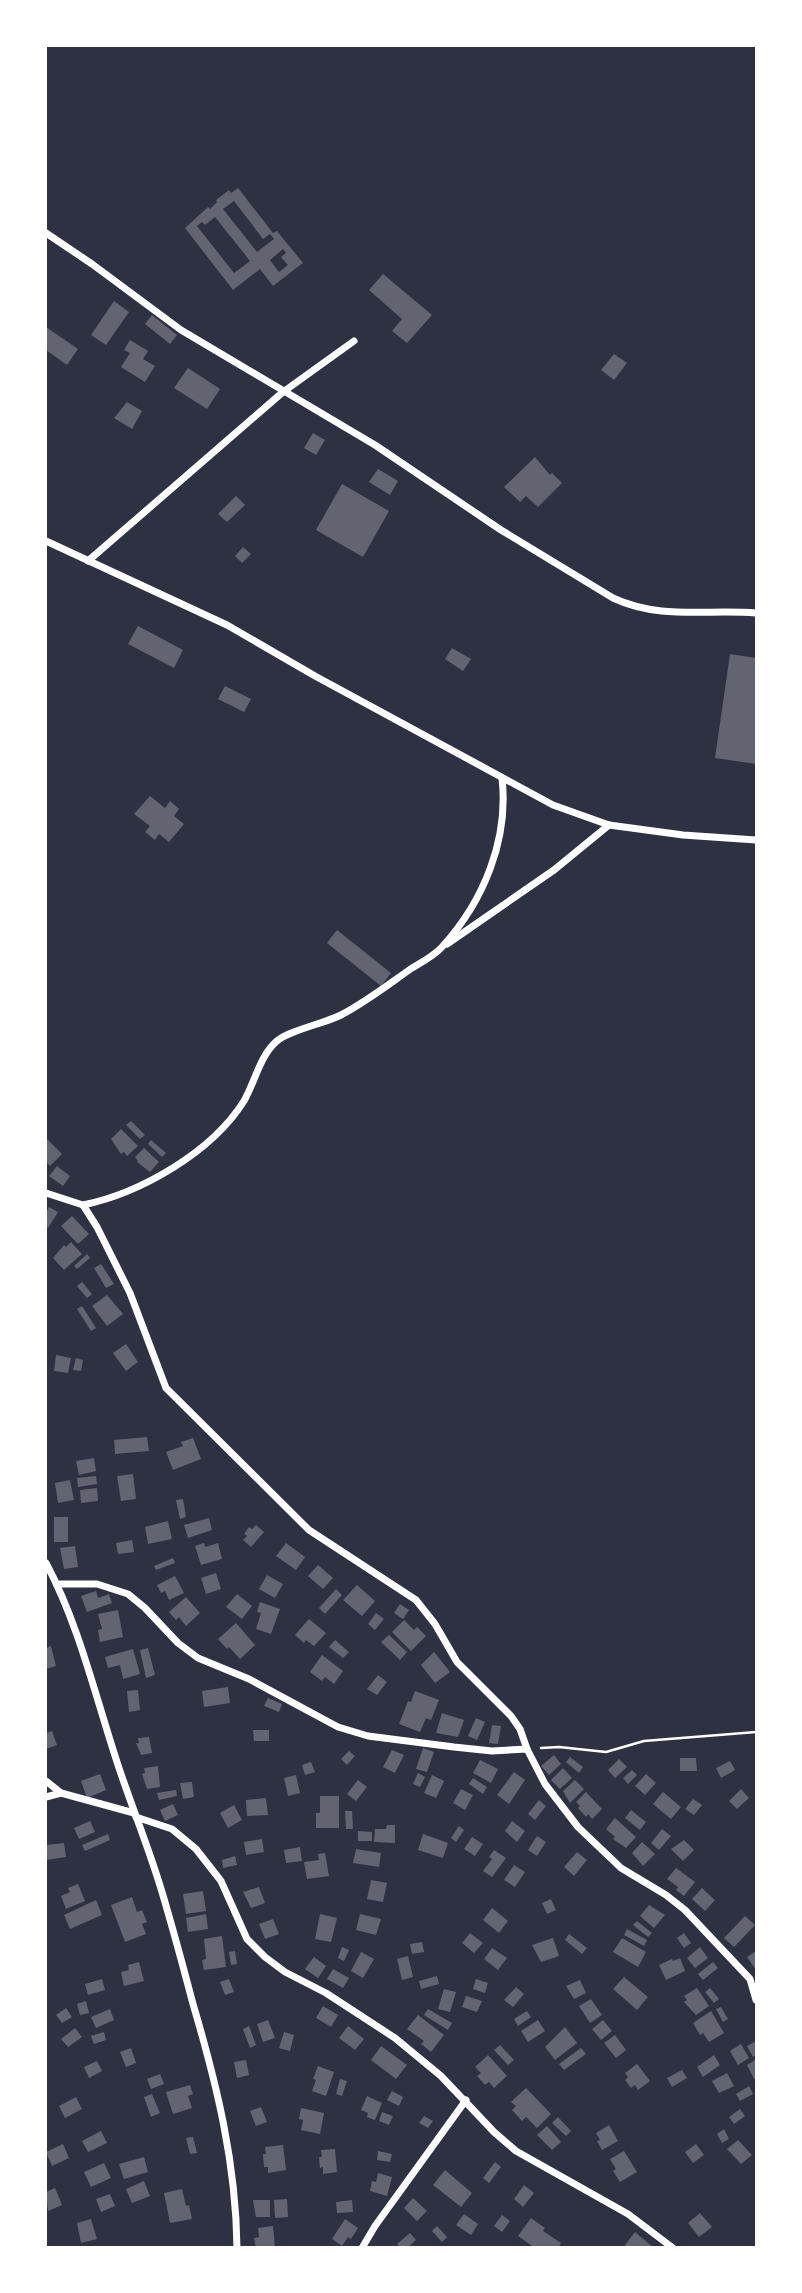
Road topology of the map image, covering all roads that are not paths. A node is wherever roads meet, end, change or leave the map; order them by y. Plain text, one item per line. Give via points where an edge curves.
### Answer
1 (46, 233) edge
2 (354, 341) dead end
3 (283, 392) junction
4 (46, 541) edge
5 (88, 561) junction
6 (757, 613) edge
7 (502, 778) junction
8 (609, 825) junction
9 (757, 841) edge
10 (441, 949) junction
11 (46, 1193) edge
12 (83, 1205) junction
13 (46, 1563) edge
14 (57, 1584) junction
15 (527, 1749) junction
16 (46, 1781) edge
17 (61, 1793) junction
18 (46, 1797) edge
19 (135, 1815) junction
20 (753, 1980) edge
21 (757, 2000) edge
22 (466, 2100) junction
23 (237, 2248) edge
24 (362, 2248) edge
25 (673, 2248) edge

1 - 3 street via 181,330
2 - 3 street
3 - 5 street
3 - 6 street via 625,604 662,612
4 - 5 street
5 - 7 street via 227,625
7 - 8 street via 553,805
7 - 10 street via 503,821 494,862 464,918
8 - 9 street
8 - 10 street via 554,870
10 - 12 street via 341,1014 278,1039 238,1110 214,1137 127,1192
11 - 12 street
12 - 15 street via 130,1293 166,1388 309,1530 416,1600 457,1662 511,1716
13 - 14 street
14 - 15 street via 97,1584 128,1594 198,1658 256,1682 338,1727 368,1736 454,1747
14 - 19 street
15 - 20 street via 538,1774 592,1843 621,1868 675,1901
16 - 17 street
17 - 18 street
17 - 19 street
19 - 22 street via 172,1829 196,1849 221,1881 247,1939 265,1957 382,2028
19 - 23 street via 162,1892 221,2104 234,2182
20 - 21 street
22 - 24 street
22 - 25 street via 516,2151 628,2214

